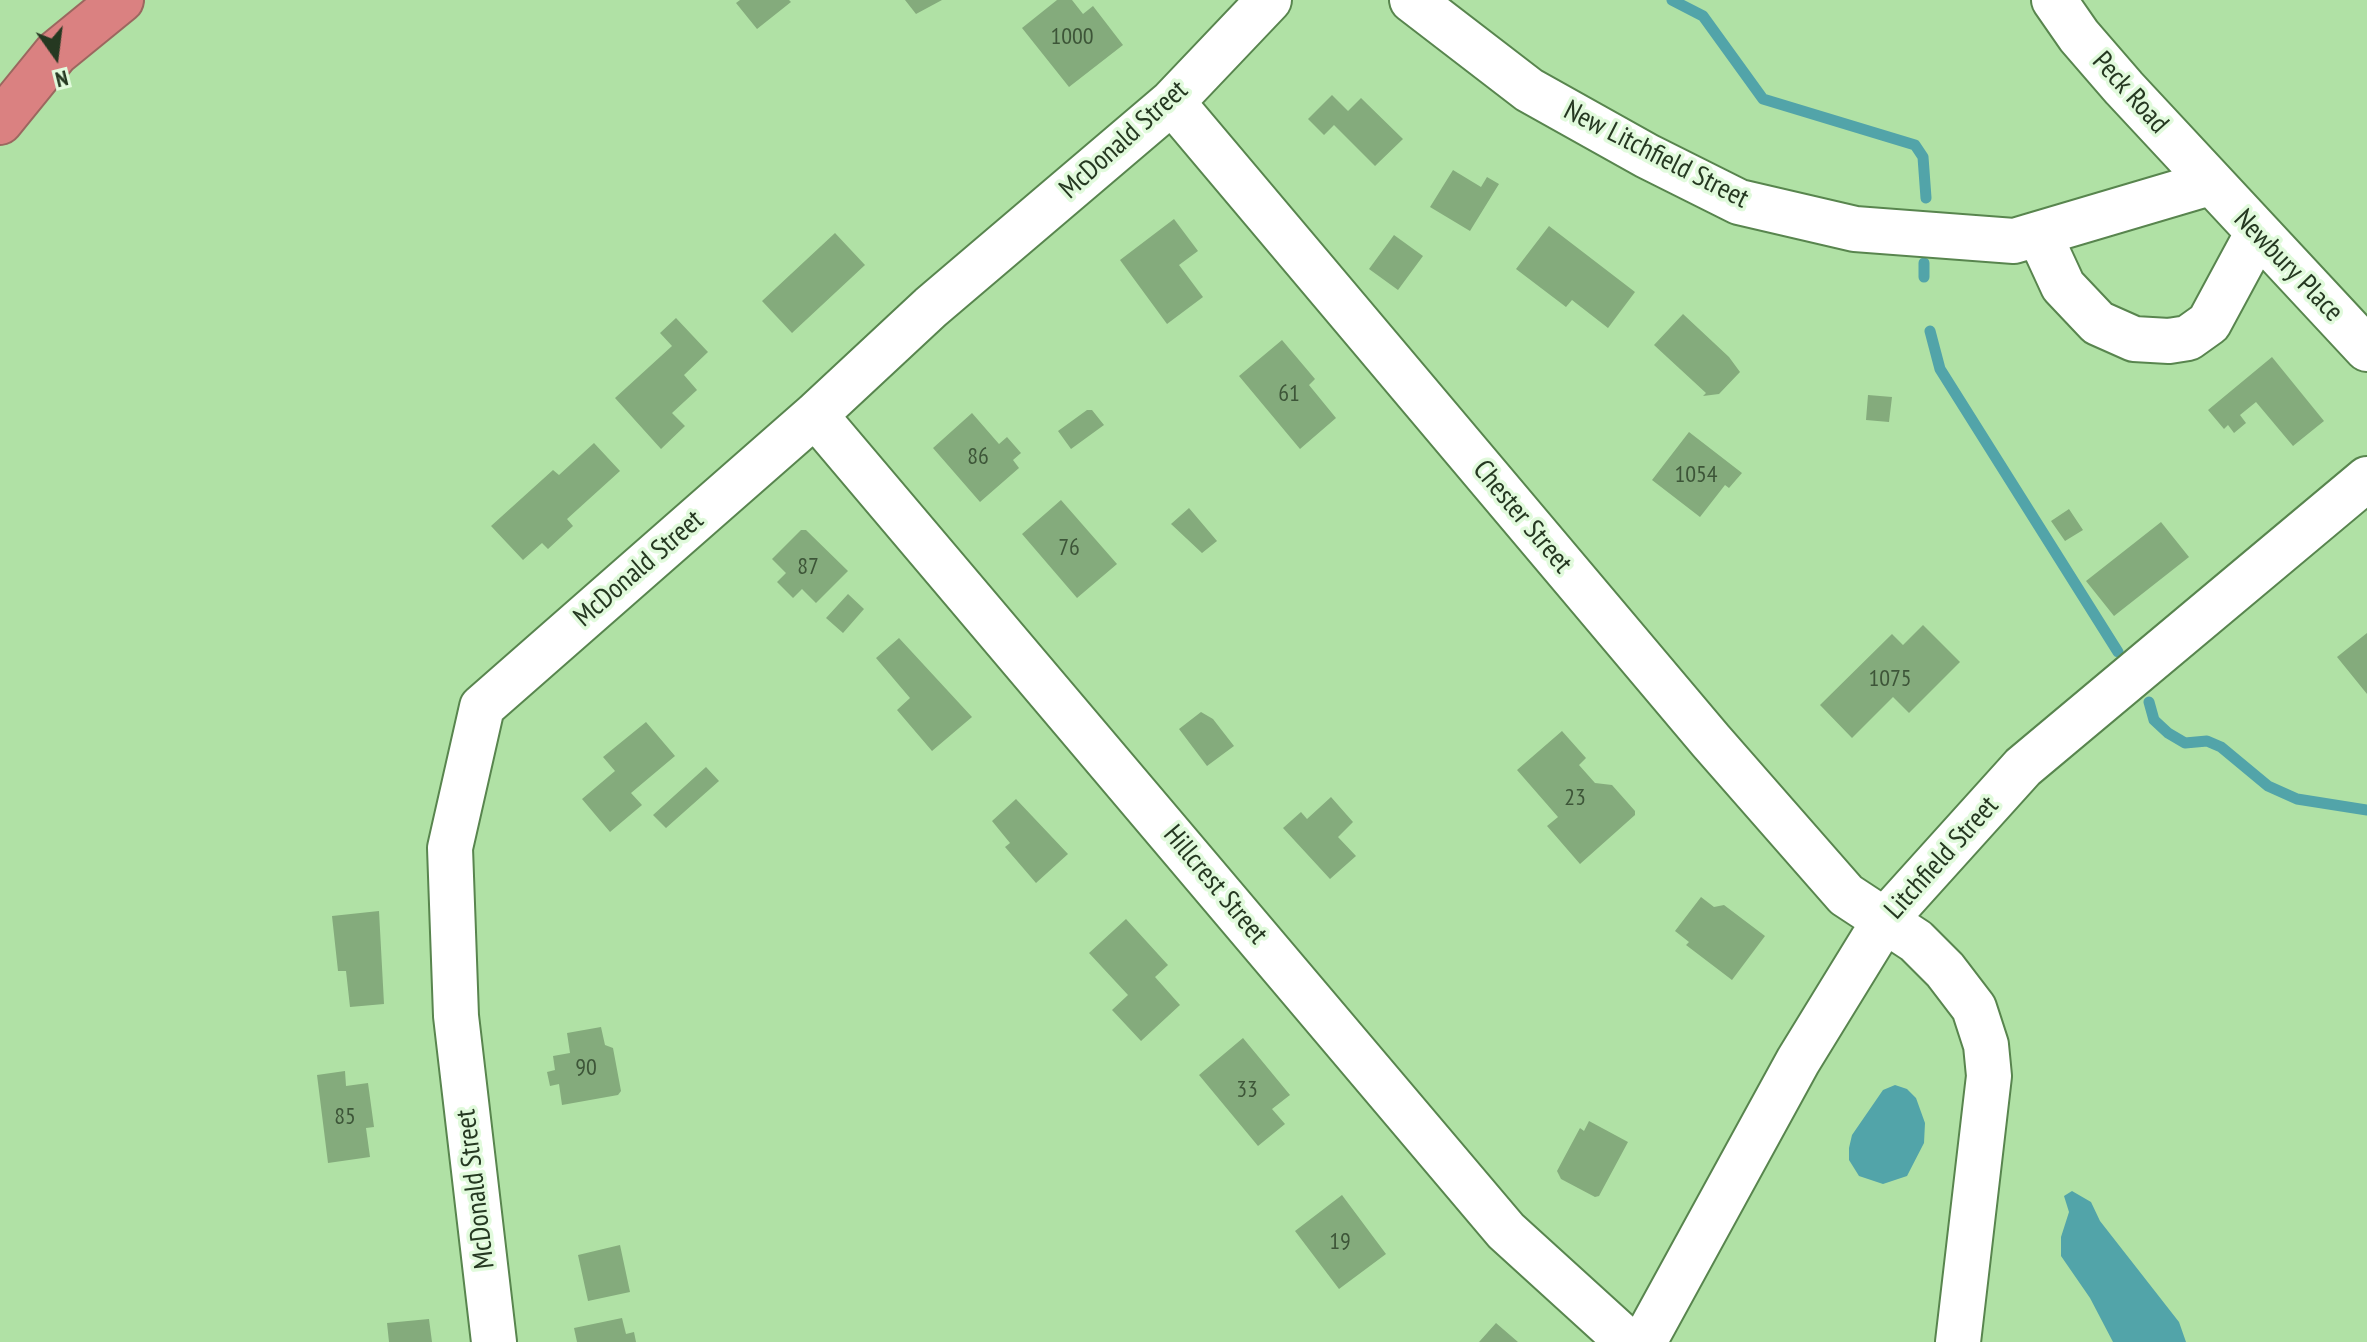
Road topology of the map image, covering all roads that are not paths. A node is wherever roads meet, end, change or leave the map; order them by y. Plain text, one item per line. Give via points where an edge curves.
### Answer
1 (121, 0) edge
2 (1269, 0) edge
3 (1412, 0) edge
4 (2054, 0) edge
5 (1172, 102) junction
6 (0, 122) edge
7 (2210, 183) junction
8 (2039, 234) junction
9 (2257, 234) junction
10 (2367, 349) edge
11 (815, 415) junction
12 (2363, 492) edge
13 (1884, 921) junction
14 (494, 1342) edge
15 (1628, 1342) edge
16 (1644, 1342) edge
17 (1958, 1342) edge

1 - 6 highway via 56,53
2 - 5 street, McDonald Street
3 - 8 street, New Litchfield Street via 1529,90 1739,202 1855,229 2014,241
4 - 7 street, Peck Road via 2079,36
5 - 11 street, McDonald Street via 931,307
5 - 13 street, Chester Street via 1711,741 1846,895
7 - 8 street, New Litchfield Street
7 - 9 street, Newbury Place
8 - 9 street via 2063,286 2098,323 2134,339 2169,341 2188,338 2209,323
9 - 10 street, Newbury Place
11 - 14 street, McDonald Street via 482,707 450,848 456,1016
11 - 15 street, Hillcrest Street via 1506,1231
12 - 13 street, Litchfield Street via 2023,767
13 - 16 street, Litchfield Street via 1798,1061
13 - 17 street, Chester Street via 1916,941 1945,970 1974,1008 1986,1045 1989,1076

